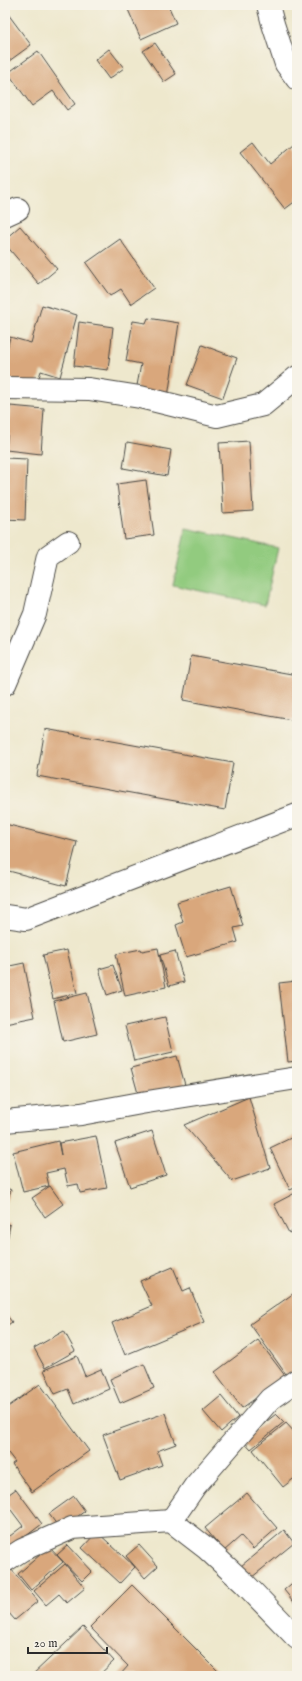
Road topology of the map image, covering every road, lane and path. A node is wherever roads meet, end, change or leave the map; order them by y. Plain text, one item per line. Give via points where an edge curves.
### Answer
1 (268, 5) edge
2 (297, 79) edge
3 (297, 377) edge
4 (5, 388) edge
5 (68, 542) dead end
6 (5, 684) edge
7 (297, 815) edge
8 (5, 916) edge
9 (297, 1078) edge
10 (5, 1121) edge
11 (297, 1380) edge
12 (171, 1521) junction
13 (5, 1561) edge
14 (297, 1638) edge

1 - 2 street via 286,64
3 - 4 street via 263,405 217,416 140,397 89,389
5 - 6 street via 48,556 35,614
7 - 8 street via 26,919
9 - 10 street via 81,1114
11 - 12 street via 270,1399 195,1486
12 - 13 street via 72,1528 22,1550
12 - 14 street via 206,1548 245,1584

